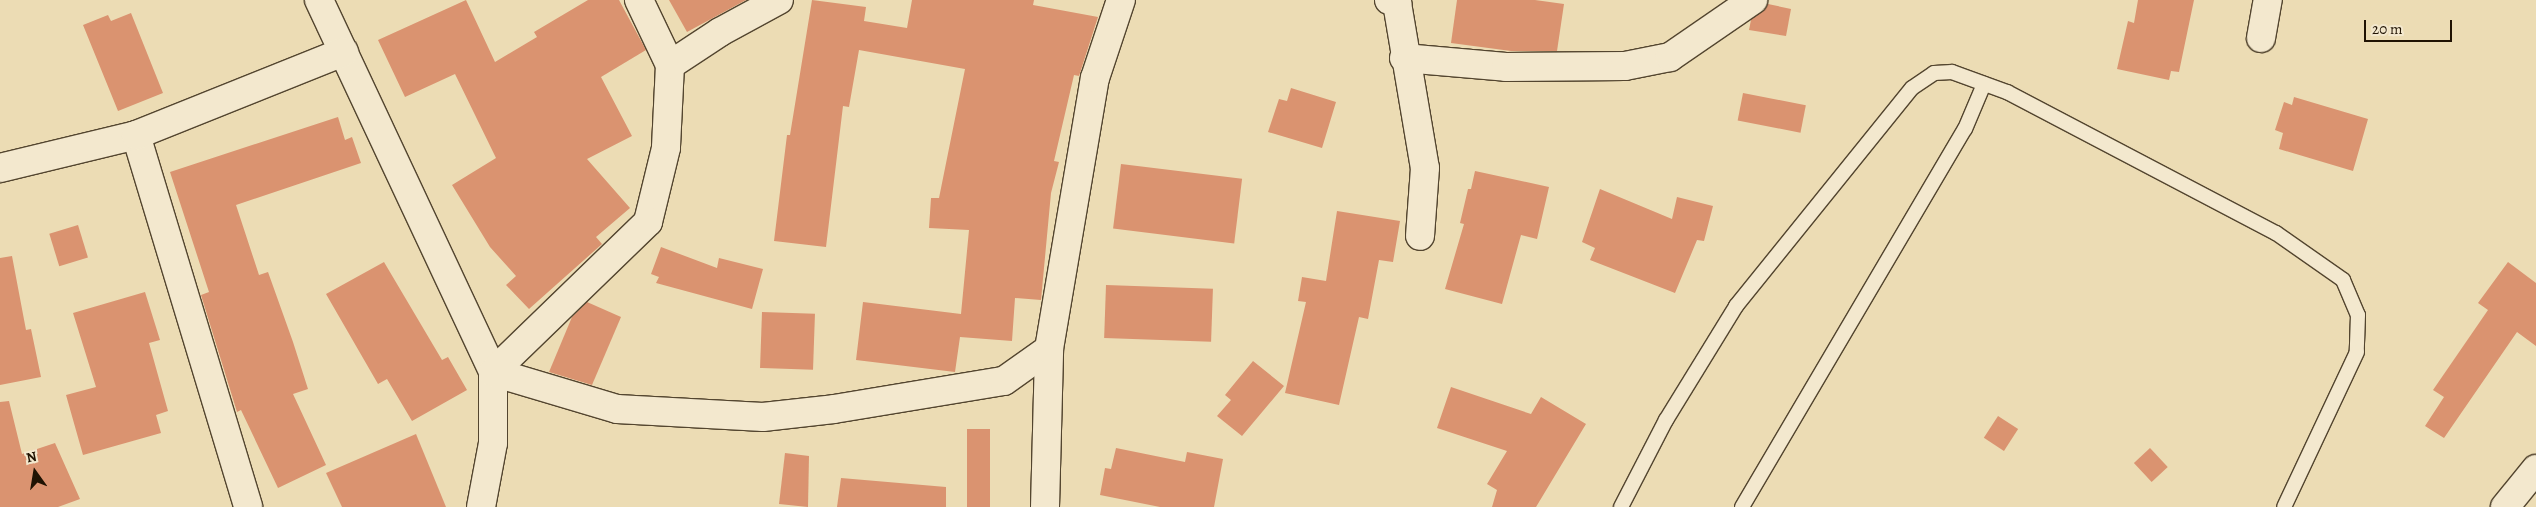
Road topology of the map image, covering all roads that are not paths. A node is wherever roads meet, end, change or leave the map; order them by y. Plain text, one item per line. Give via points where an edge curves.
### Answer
1 (319, 0) edge
2 (639, 0) edge
3 (779, 0) edge
4 (1121, 0) edge
5 (1752, 0) edge
6 (2268, 0) edge
7 (1394, 1) edge
8 (2261, 38) dead end
9 (344, 52) junction
10 (1404, 58) junction
11 (670, 66) junction
12 (1984, 84) junction
13 (136, 135) junction
14 (0, 168) edge
15 (1420, 236) dead end
16 (1049, 349) junction
17 (493, 372) junction
18 (2536, 469) edge
19 (483, 505) edge
20 (248, 507) edge
21 (1045, 507) edge
22 (1621, 507) edge
23 (1742, 507) edge
24 (2284, 507) edge
25 (2505, 507) edge

1 - 9 street
2 - 11 street
3 - 11 street via 720,32
4 - 16 street via 1095,78
5 - 10 street via 1670,57 1625,66 1506,67
6 - 8 street
7 - 10 street
9 - 13 street
9 - 17 street
10 - 15 street via 1425,168
11 - 17 street via 666,148 648,222
12 - 22 lane via 1952,72 1934,73 1912,88 1736,306 1666,420
12 - 23 lane via 1965,129
12 - 24 lane via 2007,92 2276,233 2343,280 2358,315 2357,352
13 - 14 street
13 - 20 street
16 - 17 street via 1004,381 834,409 763,417 617,409
16 - 21 street
17 - 19 street via 493,443
18 - 25 street

